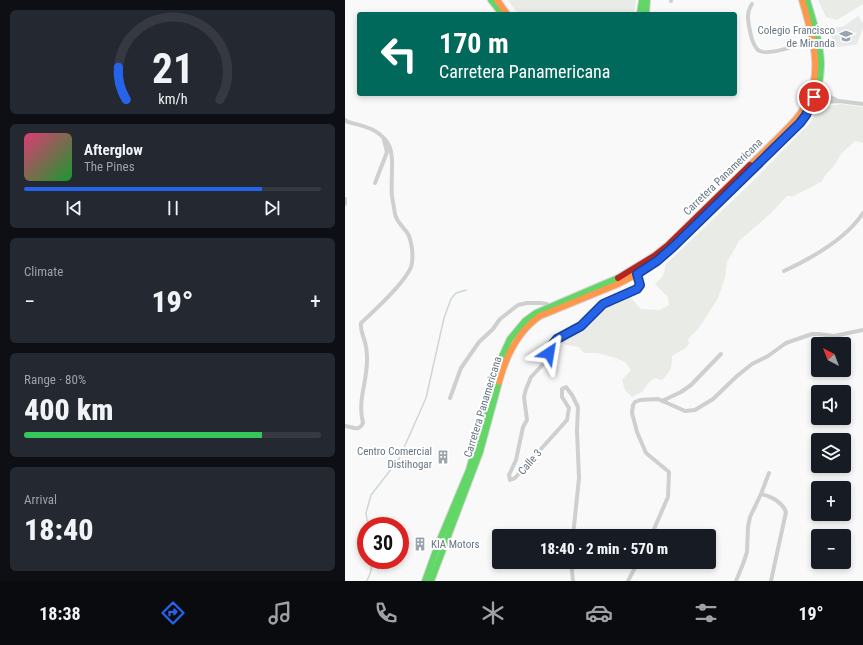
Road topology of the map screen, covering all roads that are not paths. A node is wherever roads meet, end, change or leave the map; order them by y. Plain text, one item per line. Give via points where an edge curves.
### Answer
1 (491, 0) edge
2 (497, 0) edge
3 (642, 0) edge
4 (647, 0) edge
5 (803, 0) edge
6 (807, 0) edge
7 (752, 4) dead end
8 (500, 12) edge
9 (506, 12) edge
10 (640, 12) edge
11 (646, 12) edge
12 (813, 39) junction
13 (820, 80) junction
14 (839, 101) junction
15 (863, 104) edge
16 (810, 107) junction
17 (345, 120) edge
18 (383, 138) junction
19 (375, 183) dead end
20 (345, 199) edge
21 (345, 204) edge
22 (863, 213) edge
23 (784, 271) dead end
24 (637, 274) junction
25 (550, 307) junction
26 (863, 330) edge
27 (721, 354) dead end
28 (450, 398) dead end
29 (662, 401) junction
30 (345, 426) edge
31 (769, 474) dead end
32 (761, 494) junction
33 (574, 529) edge
34 (654, 529) edge
35 (572, 569) edge
36 (634, 569) edge
37 (425, 581) edge
38 (431, 581) edge
39 (573, 581) edge
40 (628, 581) edge
41 (736, 581) edge
42 (771, 581) edge

1 - 8 main road
2 - 9 main road
3 - 10 main road
4 - 11 main road
5 - 12 main road, Carretera Panamericana
6 - 13 main road, Carretera Panamericana via 818,35
7 - 12 street via 747,14 751,38 761,52 773,52
12 - 25 main road, Carretera Panamericana via 816,64 813,86 796,120 654,256 615,280
13 - 14 street via 823,92
13 - 16 main road, Carretera Panamericana
14 - 15 street
14 - 16 street
16 - 24 main road, Carretera Panamericana via 800,123 737,185 657,261
17 - 18 street via 371,128
18 - 19 street via 387,152
18 - 30 street via 392,155 392,196 399,225 408,234 412,265 405,277 361,323 367,367 360,413 363,423 358,429
20 - 21 street
22 - 23 street via 837,240 802,263
24 - 33 street, Calle 3 via 640,285 637,289 603,304 581,326 553,342 548,360 531,377 524,397 527,420 509,475 510,480 515,478 567,420 569,408 562,397 562,389 566,387 569,390 578,408 579,478
24 - 38 main road, Carretera Panamericana via 540,316 522,332 504,364 480,452
25 - 28 street via 547,304 527,303 517,305 504,316 469,357 455,382
25 - 37 main road, Carretera Panamericana via 536,312 525,320 510,339 499,363 471,463
26 - 29 street via 834,336 812,334 786,343 752,364 713,399 695,410 685,411
27 - 29 street via 691,385
29 - 34 street via 640,400 632,409 637,432 646,453 669,472 668,497
31 - 32 street
32 - 41 street via 750,517 747,552
32 - 42 street via 776,500 786,512
35 - 39 street
36 - 40 street

